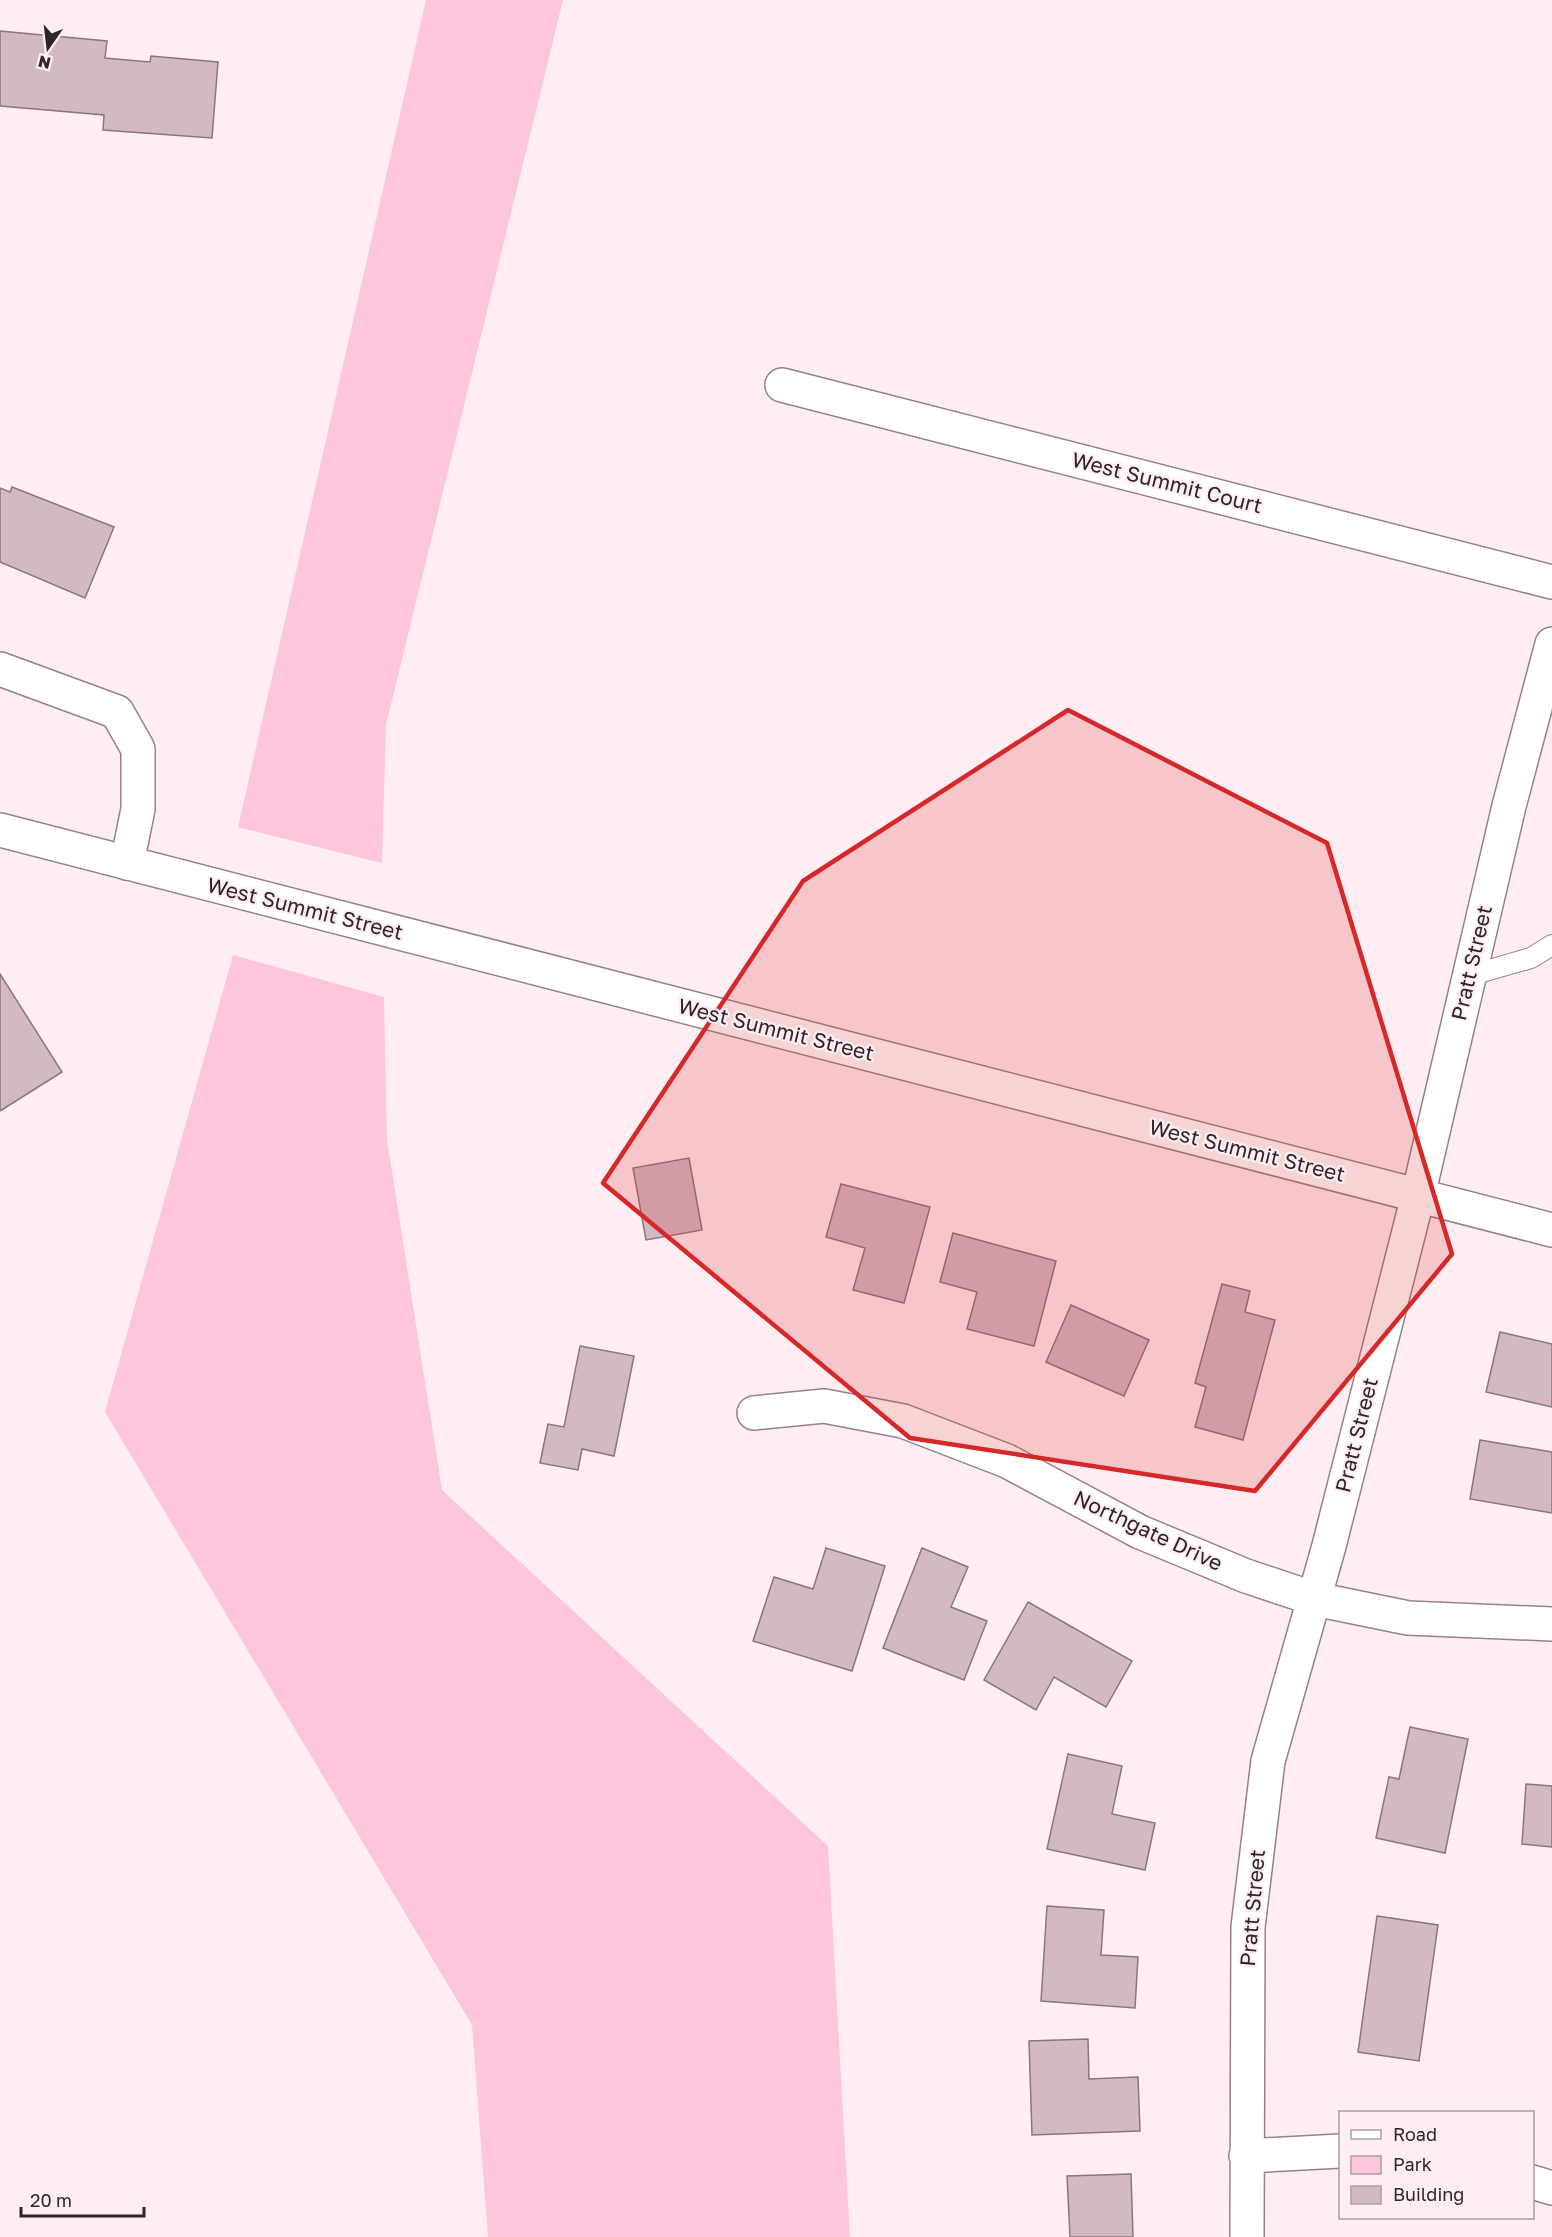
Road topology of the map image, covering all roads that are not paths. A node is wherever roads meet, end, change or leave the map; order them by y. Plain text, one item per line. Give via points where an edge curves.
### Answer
1 (782, 385) dead end
2 (1552, 582) edge
3 (1552, 644) edge
4 (0, 669) edge
5 (0, 830) edge
6 (127, 863) junction
7 (1552, 945) edge
8 (1468, 976) junction
9 (1418, 1196) junction
10 (1552, 1230) edge
11 (754, 1413) dead end
12 (1315, 1599) junction
13 (1552, 1624) edge
14 (1339, 2151) edge
15 (1246, 2156) junction
16 (1534, 2182) edge
17 (1552, 2188) edge
18 (1247, 2237) edge

1 - 2 street, West Summit Court
3 - 8 street, Pratt Street
4 - 6 street via 117,712 138,749 138,809
5 - 6 street, West Summit Street
6 - 9 street, West Summit Street
7 - 8 lane via 1531,958
8 - 9 street, Pratt Street
9 - 10 street, West Summit Street
9 - 12 street, Pratt Street
11 - 12 street, Northgate Drive via 824,1406 903,1421 1007,1461 1140,1532 1246,1576
12 - 13 street, Northgate Drive via 1408,1618
12 - 15 street, Pratt Street via 1268,1761 1265,1785 1248,1927
14 - 15 street
15 - 18 street, Pratt Street
16 - 17 street

